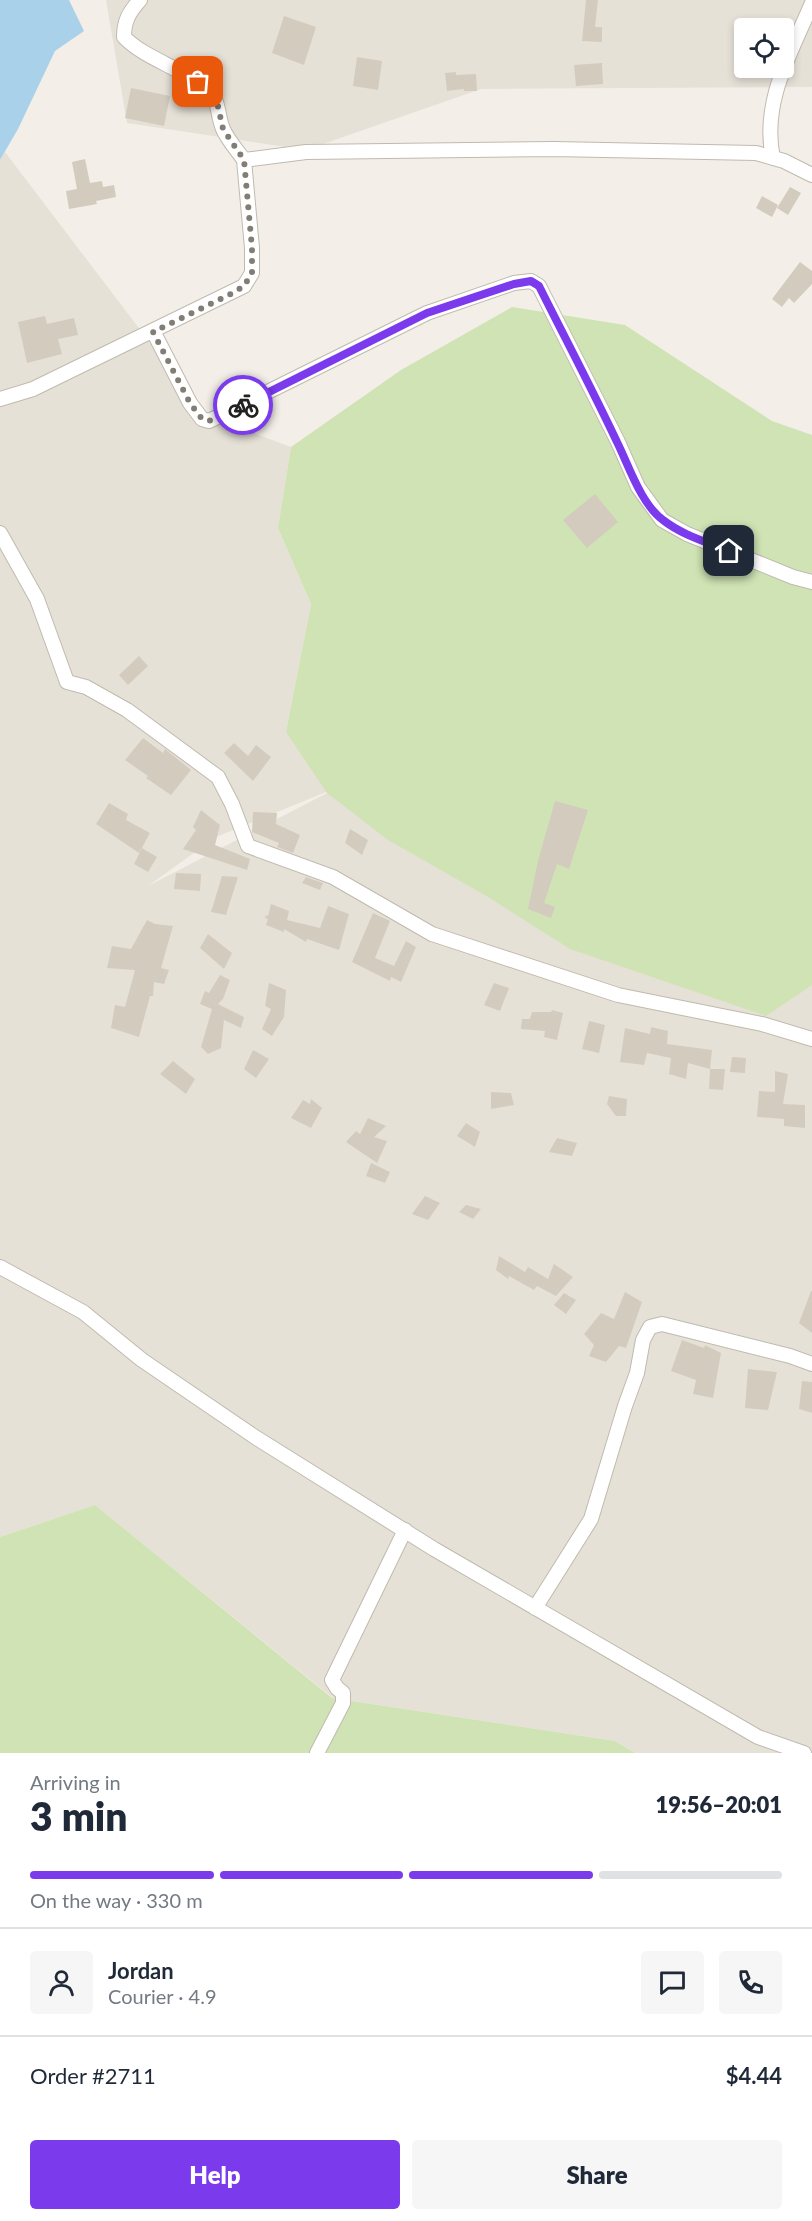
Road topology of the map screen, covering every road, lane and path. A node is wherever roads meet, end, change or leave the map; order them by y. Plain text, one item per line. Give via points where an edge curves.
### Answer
1 (140, 0) edge
2 (812, 3) edge
3 (773, 158) junction
4 (244, 160) junction
5 (812, 175) edge
6 (153, 332) junction
7 (0, 399) edge
8 (0, 533) edge
9 (812, 582) edge
10 (812, 1039) edge
11 (0, 1268) edge
12 (812, 1364) edge
13 (405, 1530) junction
14 (536, 1608) junction
15 (317, 1753) edge
16 (804, 1753) edge

1 - 4 street via 129,12 124,37 131,45 186,73 210,92 217,102 223,129
2 - 3 street via 779,76 771,118
3 - 4 street via 756,153 554,149 306,153
3 - 5 street
4 - 6 street via 252,273 244,286 229,295
6 - 7 street via 33,389
6 - 9 street via 190,403 202,419 209,421 427,313 531,281 539,286 638,487 662,520 687,534
8 - 10 street via 37,599 67,681 127,710 218,777 248,846 333,877 432,934 618,995 762,1024
11 - 13 street via 83,1312 142,1360 236,1424
12 - 14 street via 662,1324 650,1327 591,1519
13 - 14 street
13 - 15 street via 332,1680 343,1693 343,1703
14 - 16 street via 758,1737

